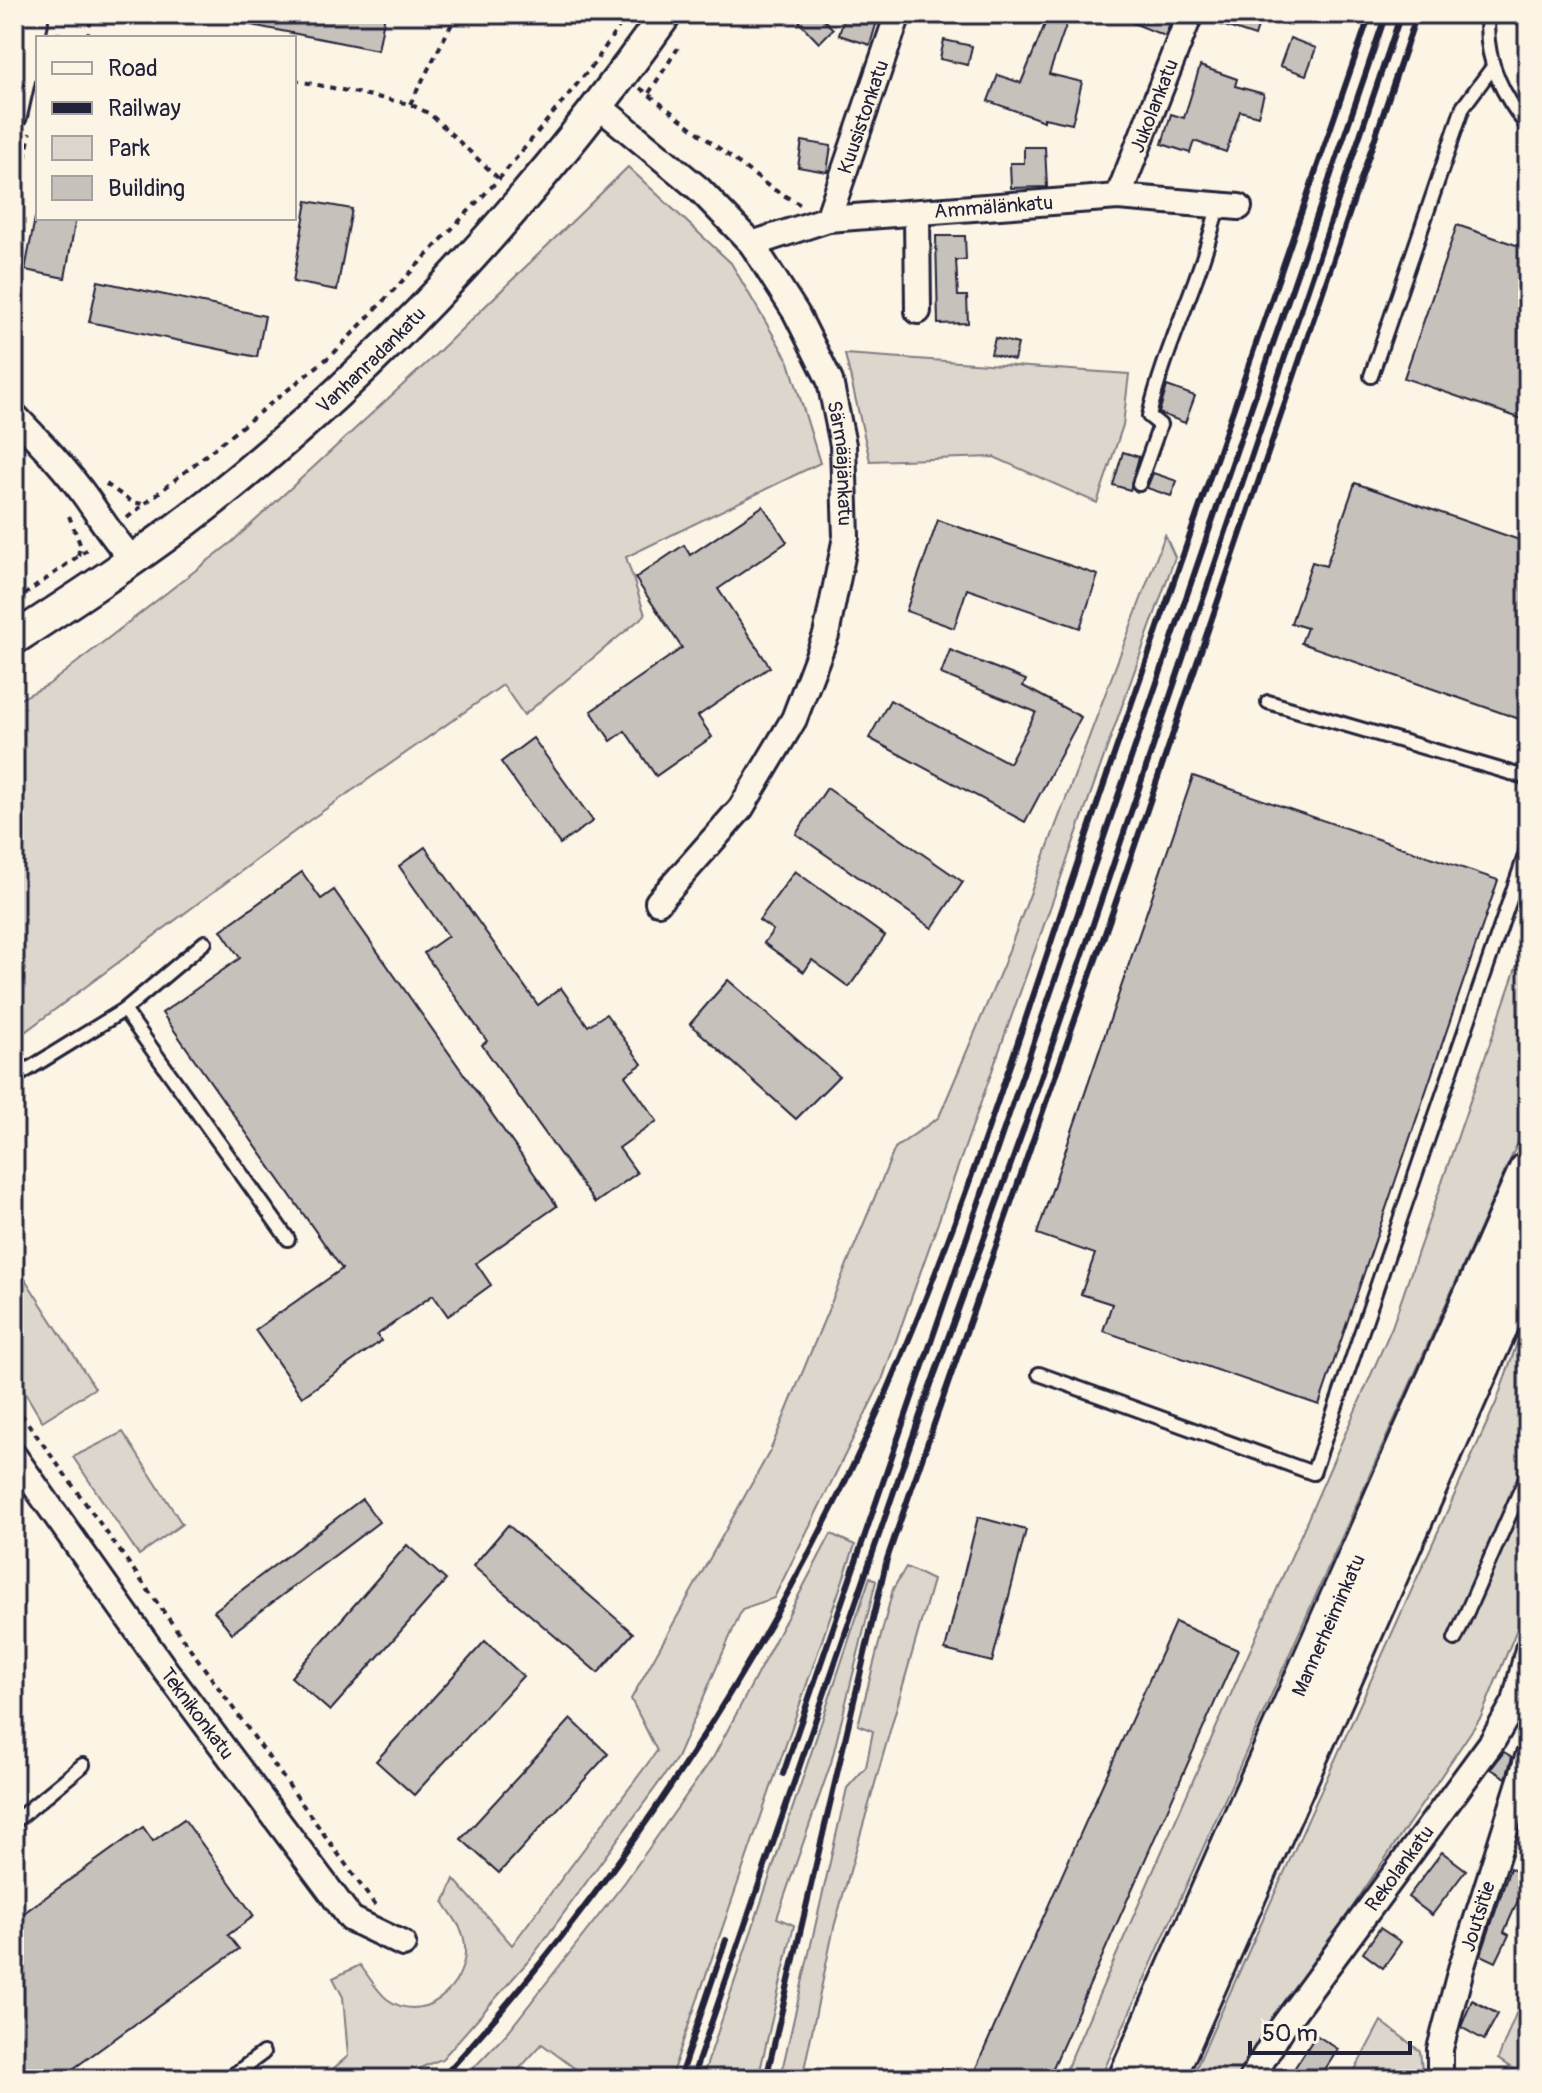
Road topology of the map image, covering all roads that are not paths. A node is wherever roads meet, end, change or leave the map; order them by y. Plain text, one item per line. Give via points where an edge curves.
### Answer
1 (666, 14) edge
2 (898, 14) edge
3 (1190, 14) edge
4 (1488, 14) edge
5 (27, 24) edge
6 (1492, 68) junction
7 (600, 107) junction
8 (23, 120) edge
9 (1528, 127) edge
10 (1118, 197) junction
11 (1229, 206) joint
12 (917, 214) junction
13 (828, 219) junction
14 (752, 244) junction
15 (918, 311) dead end
16 (1371, 376) dead end
17 (14, 415) edge
18 (1139, 484) dead end
19 (133, 560) junction
20 (14, 639) edge
21 (1268, 702) dead end
22 (1528, 778) edge
23 (1528, 847) edge
24 (658, 902) dead end
25 (205, 942) dead end
26 (124, 1010) junction
27 (14, 1078) edge
28 (1528, 1172) edge
29 (288, 1239) dead end
30 (1485, 1267) junction
31 (1524, 1279) edge
32 (1039, 1374) dead end
33 (14, 1456) edge
34 (1528, 1473) edge
35 (1455, 1639) dead end
36 (1528, 1649) edge
37 (1528, 1757) edge
38 (83, 1765) dead end
39 (14, 1822) edge
40 (403, 1944) road end
41 (263, 2053) dead end
42 (228, 2079) edge
43 (1128, 2079) edge
44 (1165, 2079) edge
45 (1251, 2079) edge
46 (1440, 2079) edge

1 - 7 street, Vanhanradankatu
2 - 13 street, Kuusistonkatu
3 - 10 street, Jukolankatu
4 - 6 lane
5 - 8 street
6 - 9 lane
6 - 16 lane via 1463,107
7 - 14 street, Särmääjänkatu via 699,189
7 - 19 street, Vanhanradankatu via 483,245 387,346 277,446
10 - 11 street, Ämmälänkatu
10 - 12 street, Ämmälänkatu
11 - 18 lane via 1158,379 1149,416 1160,425
12 - 13 street, Ämmälänkatu
12 - 15 street
13 - 14 street, Ämmälänkatu
14 - 24 street, Särmääjänkatu via 796,313 830,381 843,445 846,537 826,635 794,719 741,808
17 - 19 street
19 - 20 street, Vanhanradankatu
21 - 22 lane
23 - 32 lane via 1313,1473
25 - 26 lane
26 - 27 lane
26 - 29 lane
28 - 30 main road, Mannerheiminkatu
30 - 31 street
30 - 43 main road, Mannerheiminkatu
31 - 44 main road, Mannerheiminkatu
33 - 40 street, Teknikonkatu via 351,1919
34 - 35 lane
36 - 45 street, Rekolankatu via 1515,1702 1492,1742 1283,2026
37 - 46 street, Joutsitie via 1461,1969 1440,2049
38 - 39 lane
41 - 42 lane

